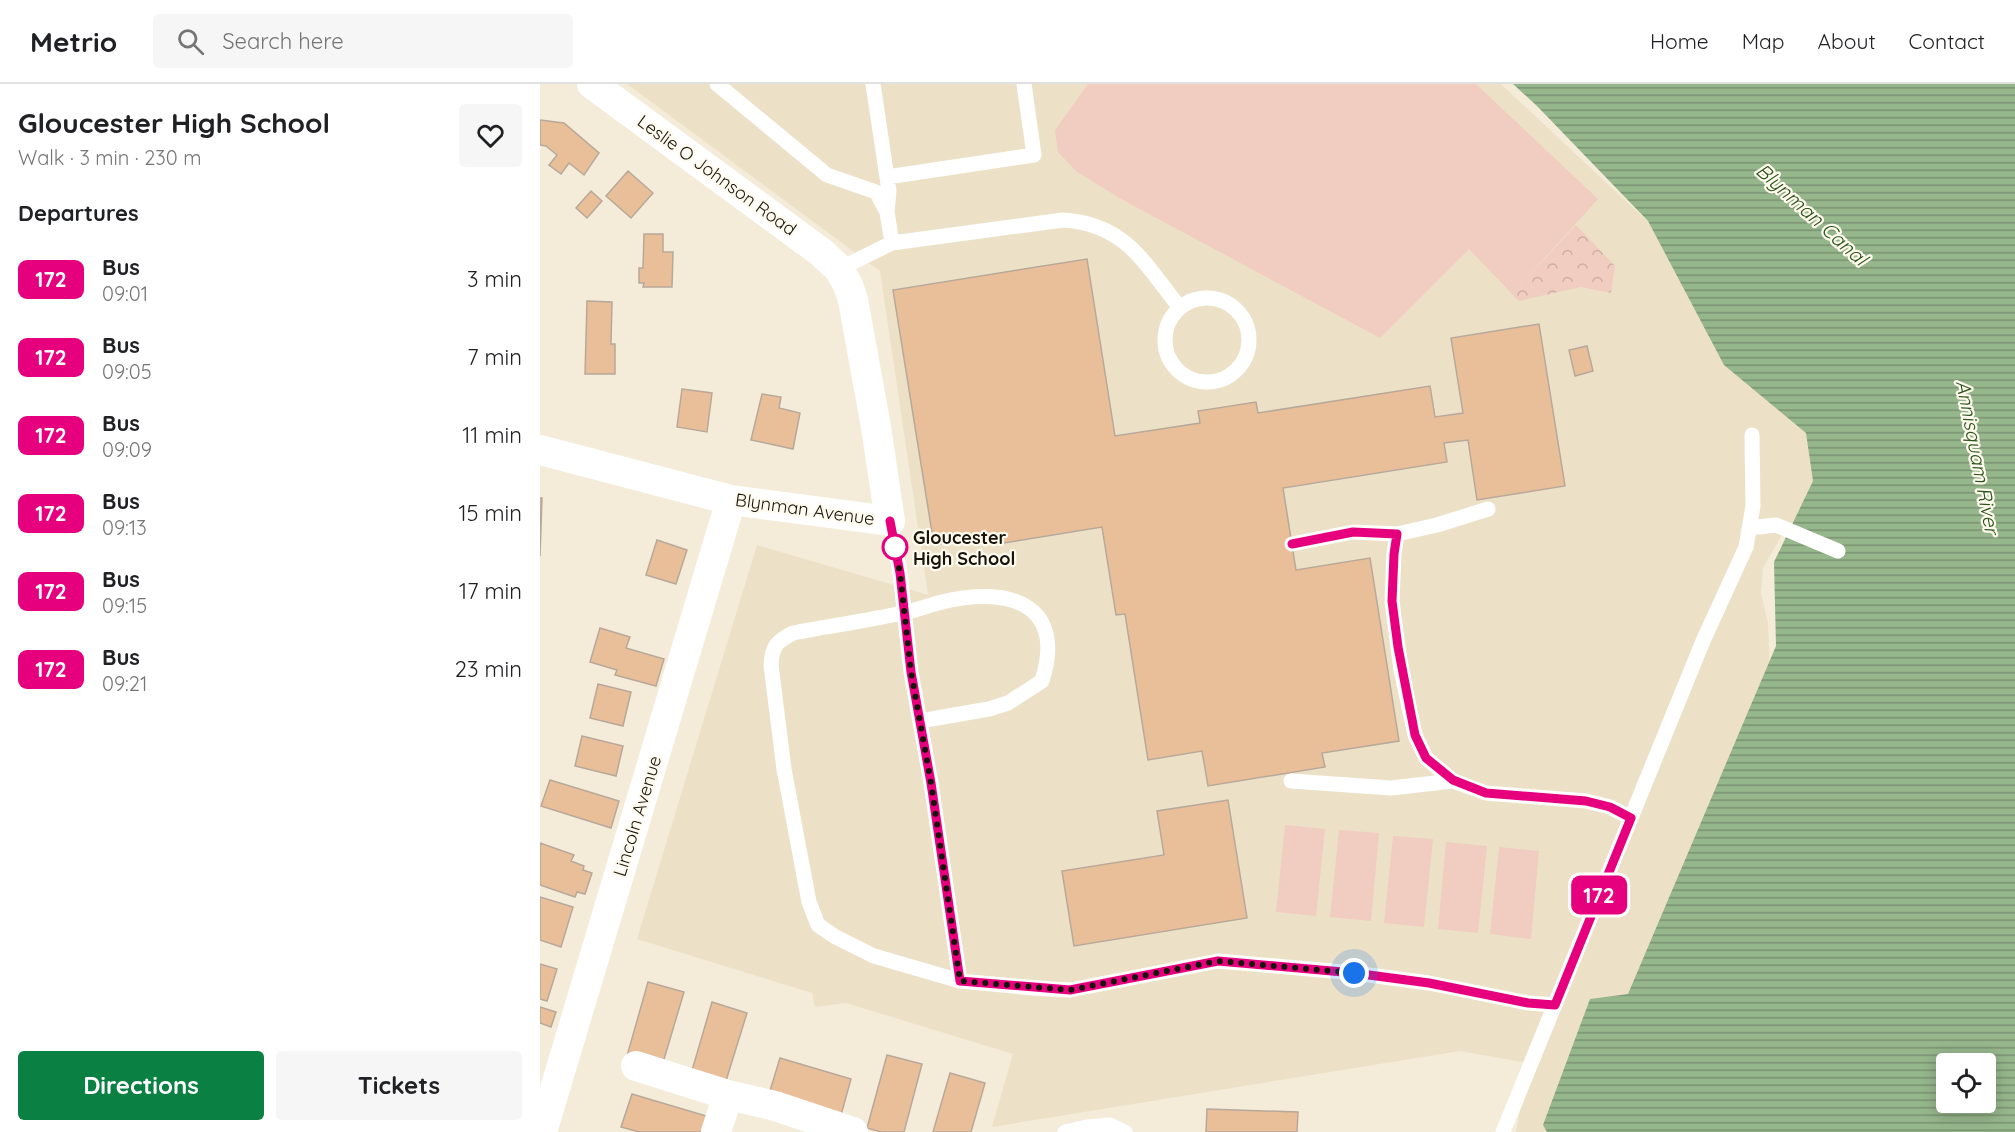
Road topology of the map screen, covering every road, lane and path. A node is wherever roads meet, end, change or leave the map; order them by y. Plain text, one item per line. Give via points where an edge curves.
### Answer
1 (592, 84) edge
2 (717, 84) edge
3 (873, 84) edge
4 (1024, 84) edge
5 (887, 177) junction
6 (887, 212) junction
7 (892, 243) junction
8 (839, 269) junction
9 (1180, 308) junction
10 (1752, 435) dead end
11 (540, 450) edge
12 (731, 500) junction
13 (1488, 509) dead end
14 (890, 521) junction
15 (1749, 528) junction
16 (1397, 534) junction
17 (1292, 544) dead end
18 (1838, 551) dead end
19 (904, 613) junction
20 (920, 721) junction
21 (1453, 780) junction
22 (1291, 781) dead end
23 (1631, 818) junction
24 (960, 981) junction
25 (1555, 1005) junction
26 (636, 1066) dead end
27 (728, 1095) junction
28 (542, 1132) edge
29 (716, 1132) edge
30 (853, 1132) edge
31 (1067, 1132) edge
32 (1125, 1132) edge
33 (1503, 1132) edge

1 - 8 street, Leslie O Johnson Road via 802,237
2 - 6 lane via 827,175 876,192
3 - 5 lane
4 - 5 lane via 1034,155
5 - 6 lane
6 - 7 lane
7 - 8 lane
7 - 9 lane via 1063,220 1087,223 1118,236 1131,247
8 - 14 street, Blynman Avenue via 854,300
9 - 9 lane via 1169,320 1165,336 1166,353 1174,367 1203,382 1219,381 1233,373 1244,360 1249,344 1247,328 1239,313 1227,303 1211,298 1194,300
10 - 15 lane via 1753,506
11 - 12 street, Blynman Avenue
12 - 14 street, Blynman Avenue
12 - 28 street, Lincoln Avenue
13 - 16 lane
14 - 19 lane
15 - 18 lane via 1776,525
15 - 23 lane via 1746,547
16 - 17 lane via 1353,532
16 - 21 lane via 1392,601 1415,735 1426,758
19 - 20 lane
19 - 20 lane via 971,597 1014,598 1032,608 1043,623 1048,641 1042,681 1008,703
19 - 24 lane via 793,633 780,640 772,652 771,665 784,769 809,902 818,925 874,956
20 - 24 lane
21 - 22 lane via 1391,788
21 - 23 lane via 1486,793 1586,801
23 - 25 lane
24 - 25 lane via 1070,990 1218,961 1354,973
25 - 33 lane
26 - 27 street
27 - 29 street
27 - 30 street
31 - 32 lane via 1110,1125

